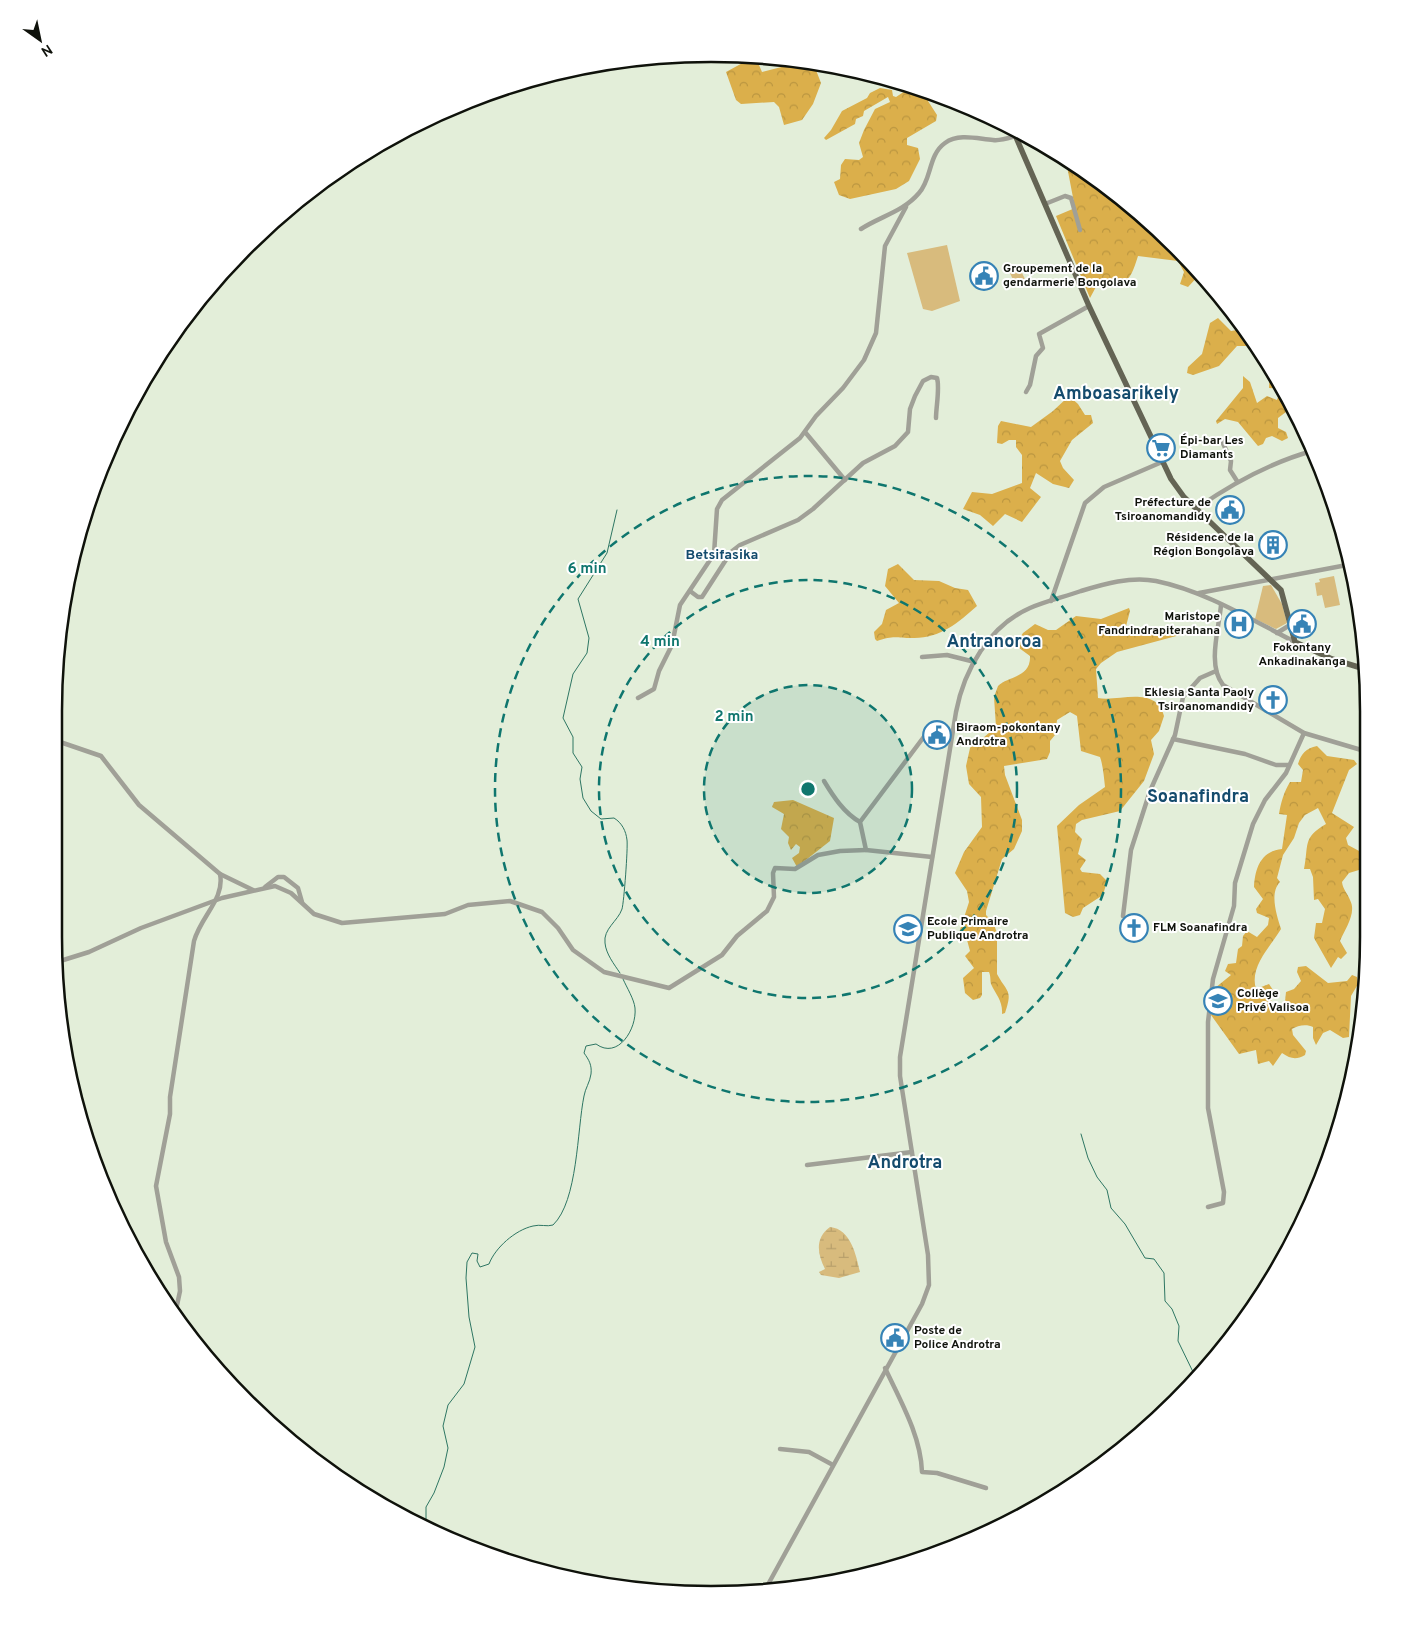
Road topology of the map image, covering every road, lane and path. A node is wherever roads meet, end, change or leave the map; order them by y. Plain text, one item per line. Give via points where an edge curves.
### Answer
1 (1013, 137) edge
2 (1017, 139) edge
3 (1045, 204) junction
4 (906, 207) junction
5 (861, 230) dead end
6 (1080, 230) dead end
7 (1089, 306) junction
8 (1026, 392) dead end
9 (936, 418) dead end
10 (805, 432) junction
11 (1222, 441) dead end
12 (1307, 453) edge
13 (1162, 462) junction
14 (845, 480) junction
15 (1237, 481) junction
16 (1197, 508) junction
17 (1343, 565) edge
18 (1271, 579) junction
19 (690, 591) junction
20 (1198, 593) junction
21 (1051, 601) junction
22 (1221, 605) junction
23 (1290, 625) junction
24 (1277, 633) junction
25 (1295, 642) junction
26 (922, 657) dead end
27 (974, 662) junction
28 (1359, 667) edge
29 (1216, 671) junction
30 (638, 698) dead end
31 (928, 730) dead end
32 (1304, 733) junction
33 (1173, 740) junction
34 (62, 742) edge
35 (1360, 750) edge
36 (1288, 765) dead end
37 (824, 781) dead end
38 (860, 822) junction
39 (866, 850) junction
40 (932, 857) junction
41 (220, 874) junction
42 (262, 889) junction
43 (253, 890) junction
44 (215, 900) junction
45 (302, 903) junction
46 (1123, 916) dead end
47 (63, 960) edge
48 (912, 1152) junction
49 (807, 1165) dead end
50 (1208, 1207) dead end
51 (177, 1305) edge
52 (885, 1368) junction
53 (780, 1448) dead end
54 (833, 1465) junction
55 (986, 1488) dead end
56 (768, 1584) edge

1 - 4 street via 996,140 956,138 945,143 936,152 927,183
2 - 3 main road
3 - 6 street via 1065,196 1071,198
3 - 7 main road
4 - 5 street
4 - 10 street via 884,246 876,333 869,351 843,388 822,408
7 - 8 street via 1039,334 1043,348 1036,356
7 - 13 main road
9 - 14 street via 939,385 937,378 931,377 915,396 908,432 895,446 863,463
10 - 14 street
10 - 19 street via 722,500 717,509 714,554
11 - 15 street via 1231,461 1230,470
12 - 15 street via 1277,462
13 - 16 main road via 1184,497
13 - 21 street via 1104,487 1085,503
14 - 19 street via 798,520 731,552 702,597
15 - 16 street
16 - 18 main road
17 - 18 street
18 - 20 street
18 - 23 main road via 1281,590
19 - 30 street via 680,605 672,645 659,670 654,690
20 - 21 street via 1153,580 1127,580
20 - 22 street
21 - 27 street via 1014,617
22 - 24 street
22 - 29 street
23 - 24 street
23 - 25 main road
24 - 25 street
25 - 28 main road via 1332,660
26 - 27 street via 947,655
27 - 40 street via 961,688
29 - 32 street via 1223,685
29 - 33 street via 1200,678 1183,698
31 - 38 street
32 - 35 street
32 - 50 street via 1286,773 1252,824 1236,883 1234,906 1213,979 1208,1022 1208,1108 1224,1192 1223,1204
33 - 36 street via 1245,754 1276,765
33 - 46 street via 1150,790 1130,850
34 - 41 street via 101,756 139,805
37 - 38 street via 834,798
38 - 39 street
39 - 40 street
39 - 45 street via 818,855 795,869 775,868 774,897 767,911 737,936 722,956 669,988 604,972 573,950 542,912 510,901 468,905 445,914 342,923 323,918
40 - 48 street via 900,1057
41 - 43 street
41 - 44 street via 222,885
42 - 43 street
42 - 45 street via 275,886 292,893
42 - 45 street via 278,877 284,877 298,888
43 - 44 street
44 - 47 street
44 - 51 street via 194,941 170,1114 156,1186 166,1242 179,1277
48 - 49 street
48 - 52 street via 928,1254 929,1285 922,1304
52 - 54 street
52 - 55 street via 922,1457 922,1472 937,1473
53 - 54 street via 809,1452
54 - 56 street

